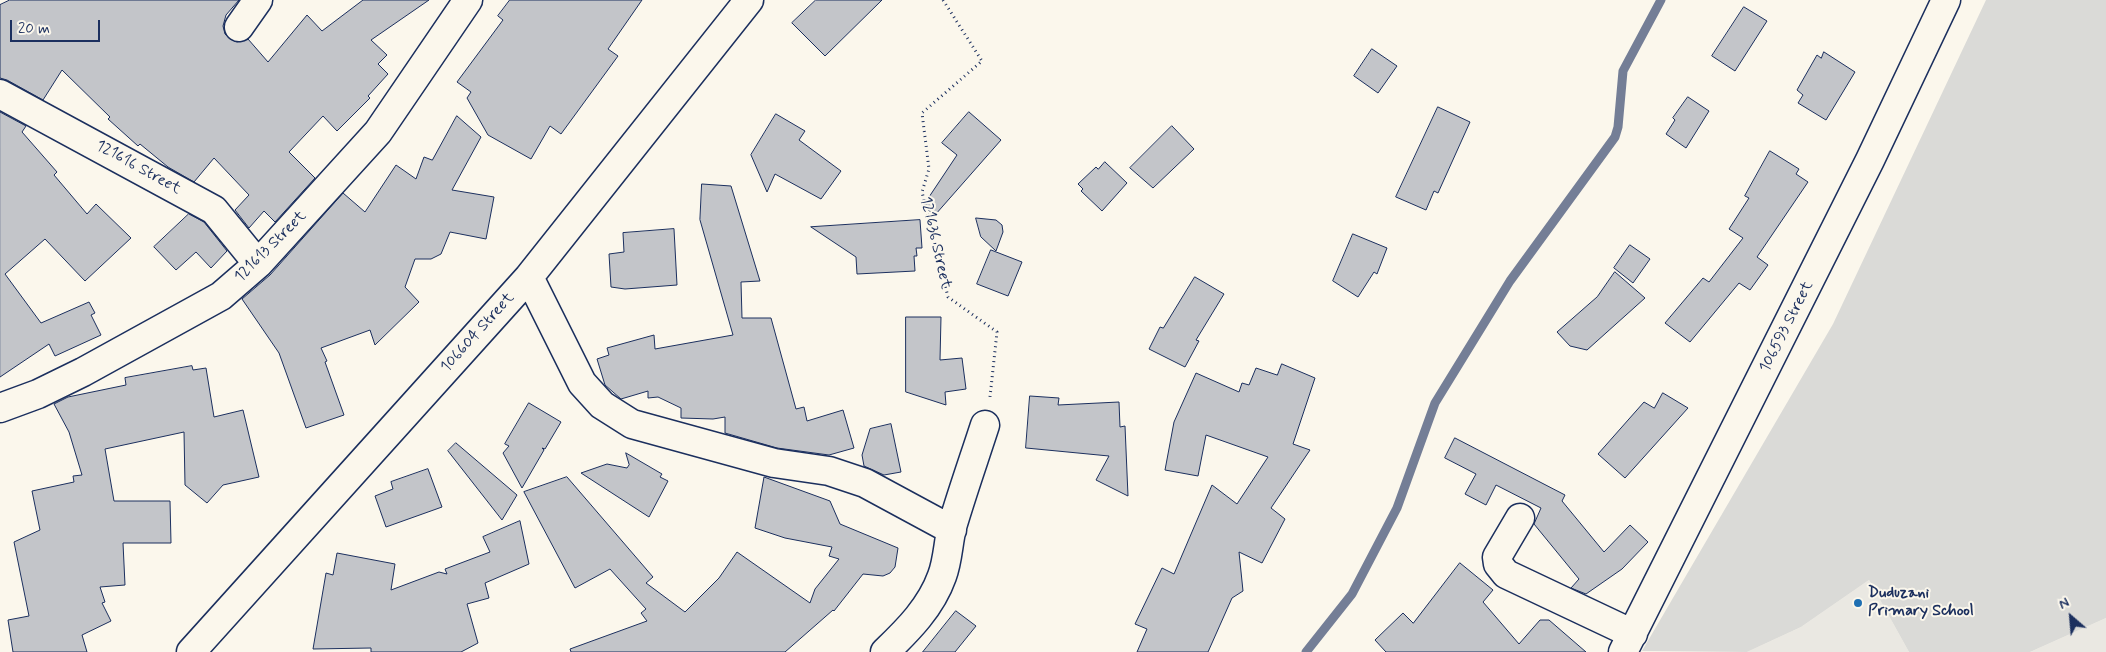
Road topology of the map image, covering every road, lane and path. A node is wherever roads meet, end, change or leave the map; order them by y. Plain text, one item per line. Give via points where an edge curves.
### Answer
1 (258, 0) edge
2 (468, 0) edge
3 (748, 0) edge
4 (943, 0) edge
5 (1946, 0) edge
6 (239, 27) dead end
7 (0, 94) edge
8 (258, 264) junction
9 (529, 277) junction
10 (0, 408) edge
11 (985, 425) joint
12 (1520, 518) dead end
13 (952, 530) junction
14 (1628, 643) edge
15 (191, 652) edge
16 (885, 652) edge

1 - 6 street
2 - 8 street, 121613 Street via 378,132
3 - 9 street, 106604 Street
4 - 11 path, 121636 Street via 982,60 922,113 929,169 922,192 948,297 997,332 994,377
5 - 14 street, 106593 Street via 1870,160
7 - 8 street, 121616 Street via 214,210
8 - 10 street, 121613 Street via 221,296 83,372
9 - 13 street via 582,383 602,405 632,424 774,464 829,471 865,482
9 - 15 street, 106604 Street
11 - 13 street
12 - 14 street via 1497,557 1501,569
13 - 16 street via 942,577 931,598 912,626

